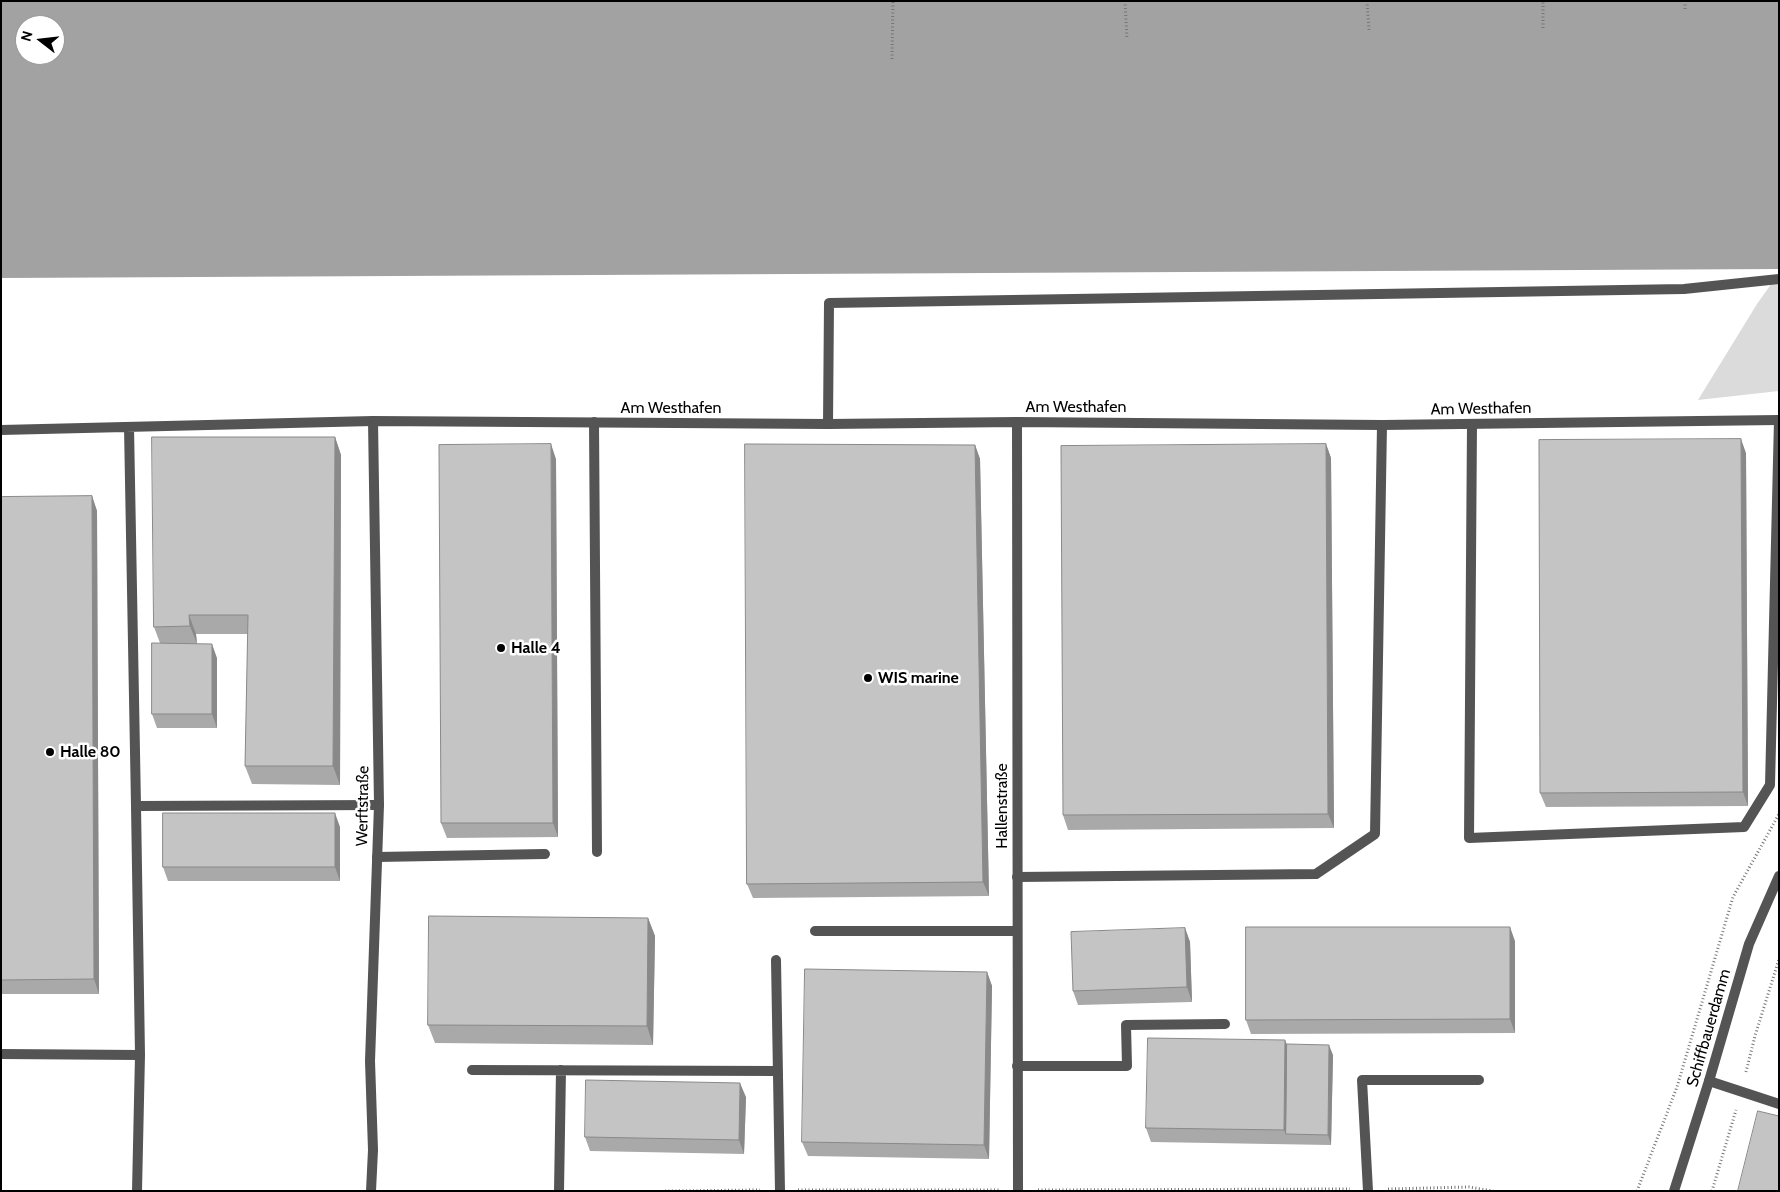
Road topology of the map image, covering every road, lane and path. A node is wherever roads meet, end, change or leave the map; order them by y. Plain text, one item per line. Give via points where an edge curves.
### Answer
1 (893, 1) edge
2 (1125, 1) edge
3 (1367, 1) edge
4 (1544, 1) edge
5 (1684, 1) edge
6 (1684, 8) dead end
7 (1543, 28) dead end
8 (1369, 30) dead end
9 (1127, 39) dead end
10 (892, 59) dead end
11 (1779, 279) edge
12 (1779, 420) edge
13 (373, 421) junction
14 (594, 422) junction
15 (1017, 422) junction
16 (828, 424) junction
17 (1472, 424) junction
18 (1382, 425) junction
19 (129, 427) junction
20 (1, 430) edge
21 (379, 805) junction
22 (136, 806) junction
23 (1779, 814) edge
24 (597, 852) dead end
25 (546, 854) dead end
26 (377, 857) junction
27 (1779, 876) edge
28 (1017, 877) junction
29 (1016, 931) junction
30 (815, 932) dead end
31 (776, 960) dead end
32 (1225, 1024) dead end
33 (1, 1054) edge
34 (140, 1056) junction
35 (1017, 1066) junction
36 (472, 1070) dead end
37 (561, 1070) junction
38 (778, 1071) junction
39 (1479, 1080) dead end
40 (1709, 1081) junction
41 (1779, 1104) edge
42 (780, 1190) edge
43 (1018, 1190) edge
44 (1368, 1190) edge
45 (137, 1191) edge
46 (371, 1191) edge
47 (559, 1191) edge
48 (665, 1191) edge
49 (1492, 1191) edge
50 (1637, 1191) edge
51 (1674, 1191) edge

1 - 10 path
2 - 9 path
3 - 8 path
4 - 7 path
5 - 6 path
11 - 16 street via 1684,289 829,303
12 - 17 street, Am Westhafen
12 - 17 street via 1770,785 1744,827 1469,838
13 - 14 street, Am Westhafen
13 - 19 street, Am Westhafen
13 - 21 street, Werftstraße
14 - 16 street, Am Westhafen
14 - 24 street
15 - 16 street, Am Westhafen
15 - 18 street, Am Westhafen
15 - 28 street, Hallenstraße
17 - 18 street, Am Westhafen
18 - 28 street via 1375,834 1316,874
19 - 20 street, Am Westhafen
19 - 22 street
21 - 22 street
21 - 26 street, Werftstraße
22 - 34 street
23 - 50 path via 1732,897 1676,1087
25 - 26 street
26 - 46 street, Werftstraße via 370,1061
27 - 40 street, Schiffbauerdamm via 1749,944
28 - 29 street, Hallenstraße
29 - 30 street
29 - 35 street, Hallenstraße
31 - 38 street
32 - 35 street via 1126,1025 1127,1066
33 - 34 street
34 - 45 street
35 - 43 street, Hallenstraße
36 - 37 street
37 - 38 street
37 - 47 street
38 - 42 street
39 - 44 street via 1362,1080
40 - 41 street
40 - 51 street, Schiffbauerdamm
42 - 43 path
42 - 48 path
43 - 44 path
44 - 49 path via 1469,1187

